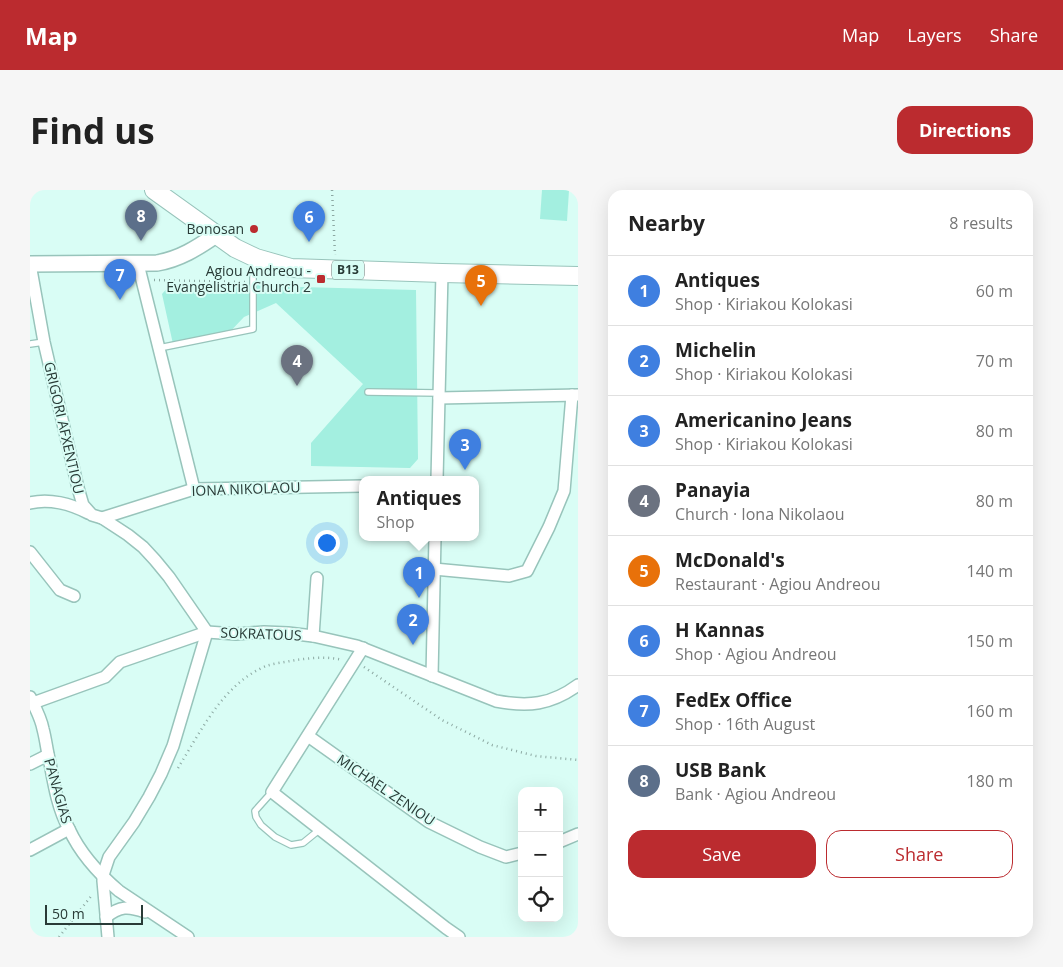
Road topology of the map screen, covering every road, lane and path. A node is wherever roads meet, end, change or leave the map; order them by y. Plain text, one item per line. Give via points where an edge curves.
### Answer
1 (154, 190) edge
2 (332, 190) edge
3 (216, 234) junction
4 (256, 258) junction
5 (30, 263) edge
6 (138, 264) junction
7 (336, 269) junction
8 (442, 273) junction
9 (578, 276) edge
10 (142, 280) junction
11 (253, 282) junction
12 (44, 342) junction
13 (30, 344) edge
14 (159, 348) junction
15 (368, 392) dead end
16 (575, 395) edge
17 (439, 396) junction
18 (437, 476) edge
19 (359, 486) edge
20 (194, 489) junction
21 (30, 503) edge
22 (97, 516) junction
23 (435, 541) edge
24 (30, 552) edge
25 (434, 569) junction
26 (317, 578) dead end
27 (74, 596) dead end
28 (207, 632) junction
29 (314, 636) junction
30 (363, 648) junction
31 (432, 676) junction
32 (578, 685) edge
33 (32, 700) edge
34 (308, 736) junction
35 (48, 755) junction
36 (30, 764) edge
37 (272, 792) junction
38 (68, 829) junction
39 (319, 830) junction
40 (578, 834) edge
41 (563, 840) edge
42 (30, 850) edge
43 (518, 854) edge
44 (103, 876) junction
45 (106, 917) junction
46 (162, 920) junction
47 (444, 933) edge
48 (108, 937) edge
49 (188, 937) edge
50 (459, 937) edge

1 - 3 main road, B13
2 - 7 path
3 - 4 main road, B13
3 - 6 main road via 169,261
4 - 7 main road, B13 via 291,268
4 - 11 lane
5 - 6 main road
5 - 12 street, GRIGORI AFXENTIOU
6 - 10 street
7 - 8 main road, B13
8 - 9 main road, B13
8 - 17 street
10 - 11 path
10 - 14 street
11 - 14 lane via 253,328
12 - 13 lane
12 - 22 street, GRIGORI AFXENTIOU via 83,506
14 - 20 street
15 - 17 lane
16 - 17 street
16 - 25 street via 564,491 527,571 509,576
17 - 18 street
19 - 20 street, IONA NIKOLAOU
20 - 22 street, IONA NIKOLAOU
21 - 22 street via 55,502
22 - 28 street, GRIGORI AFXENTIOU via 143,547 169,577
23 - 25 street
24 - 27 street via 60,590
25 - 31 street
26 - 29 street
28 - 29 street, SOKRATOUS
28 - 33 street, SOKRATOUS via 120,662 105,677
28 - 44 street via 162,774 109,857
29 - 30 street, SOKRATOUS
30 - 31 street, SOKRATOUS
30 - 34 street
31 - 32 street, SOKRATOUS via 496,701 514,704 552,700
33 - 35 street, PANAGIAS via 44,730
34 - 37 street
34 - 43 street, MICHAEL ZENIOU via 429,822 506,858
35 - 36 street
35 - 38 street, PANAGIAS via 60,809
37 - 39 street
37 - 39 lane via 255,811 261,825 275,837 291,846 303,843
38 - 42 street
38 - 44 street, PANAGIAS via 84,855
39 - 47 street
40 - 41 street
44 - 45 street
44 - 46 street, PANAGIAS
45 - 46 street via 124,908
45 - 48 street
46 - 49 street
47 - 50 street

